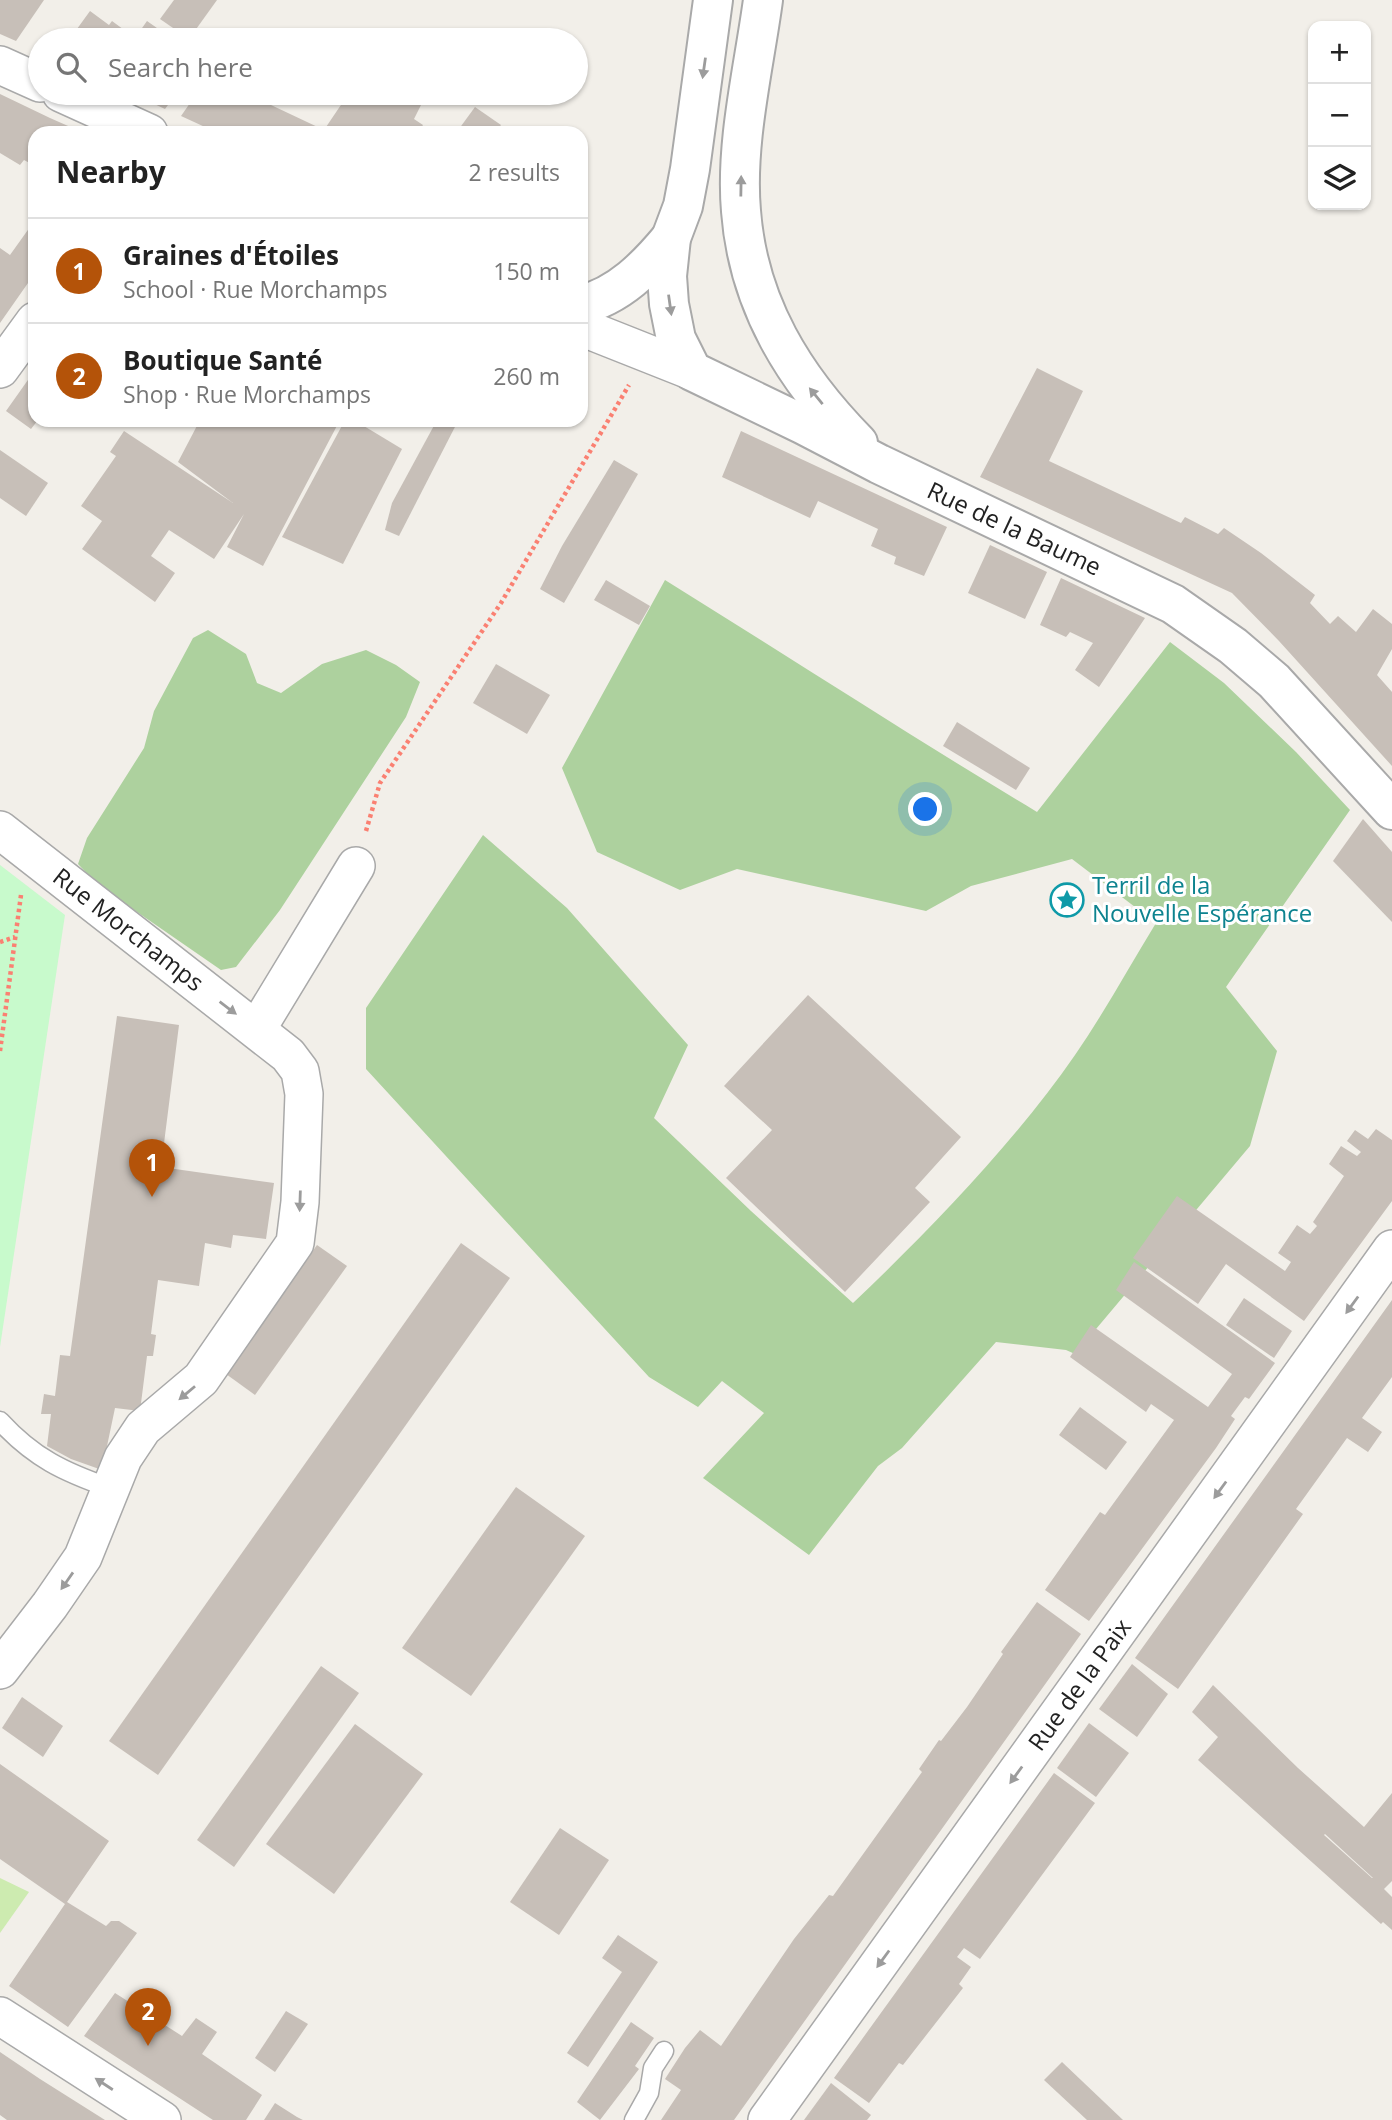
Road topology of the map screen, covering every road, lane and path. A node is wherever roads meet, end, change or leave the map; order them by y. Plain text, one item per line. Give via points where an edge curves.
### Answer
1 (713, 0) edge
2 (763, 0) edge
3 (0, 65) edge
4 (28, 78) edge
5 (87, 105) edge
6 (134, 126) edge
7 (671, 237) junction
8 (588, 303) edge
9 (588, 330) edge
10 (28, 331) edge
11 (646, 354) junction
12 (0, 369) edge
13 (692, 371) junction
14 (879, 464) junction
15 (1392, 810) edge
16 (0, 830) edge
17 (356, 866) joint
18 (22, 889) dead end
19 (15, 937) junction
20 (0, 942) edge
21 (257, 1030) junction
22 (0, 1051) edge
23 (1392, 1249) edge
24 (0, 1421) edge
25 (110, 1488) junction
26 (0, 1670) edge
27 (0, 2017) edge
28 (664, 2051) dead end
29 (162, 2120) edge
30 (634, 2120) edge
31 (767, 2120) edge

1 -> 7 street via 690,169
14 -> 2 street via 811,391 778,338 751,272 740,183
3 - 4 street
5 - 6 street
7 - 8 street via 626,283
7 -> 13 street via 669,304 676,339
9 - 11 street, Rue de la Baume
10 - 12 street
11 - 13 street, Rue de la Baume
11 - 17 path via 501,603 380,783
13 - 14 street, Rue de la Baume
14 - 15 street, Rue de la Baume via 1173,604 1274,681
16 -> 21 street, Rue Morchamps
17 - 21 street
18 - 19 path
19 - 20 path
19 - 22 path
21 -> 25 street, Rue Morchamps via 300,1071 304,1119 295,1242 201,1379 143,1429
23 -> 31 street, Rue de la Paix
24 - 25 lane via 54,1467
25 -> 26 street, Rue Morchamps via 83,1557
29 -> 27 street
28 - 30 lane

